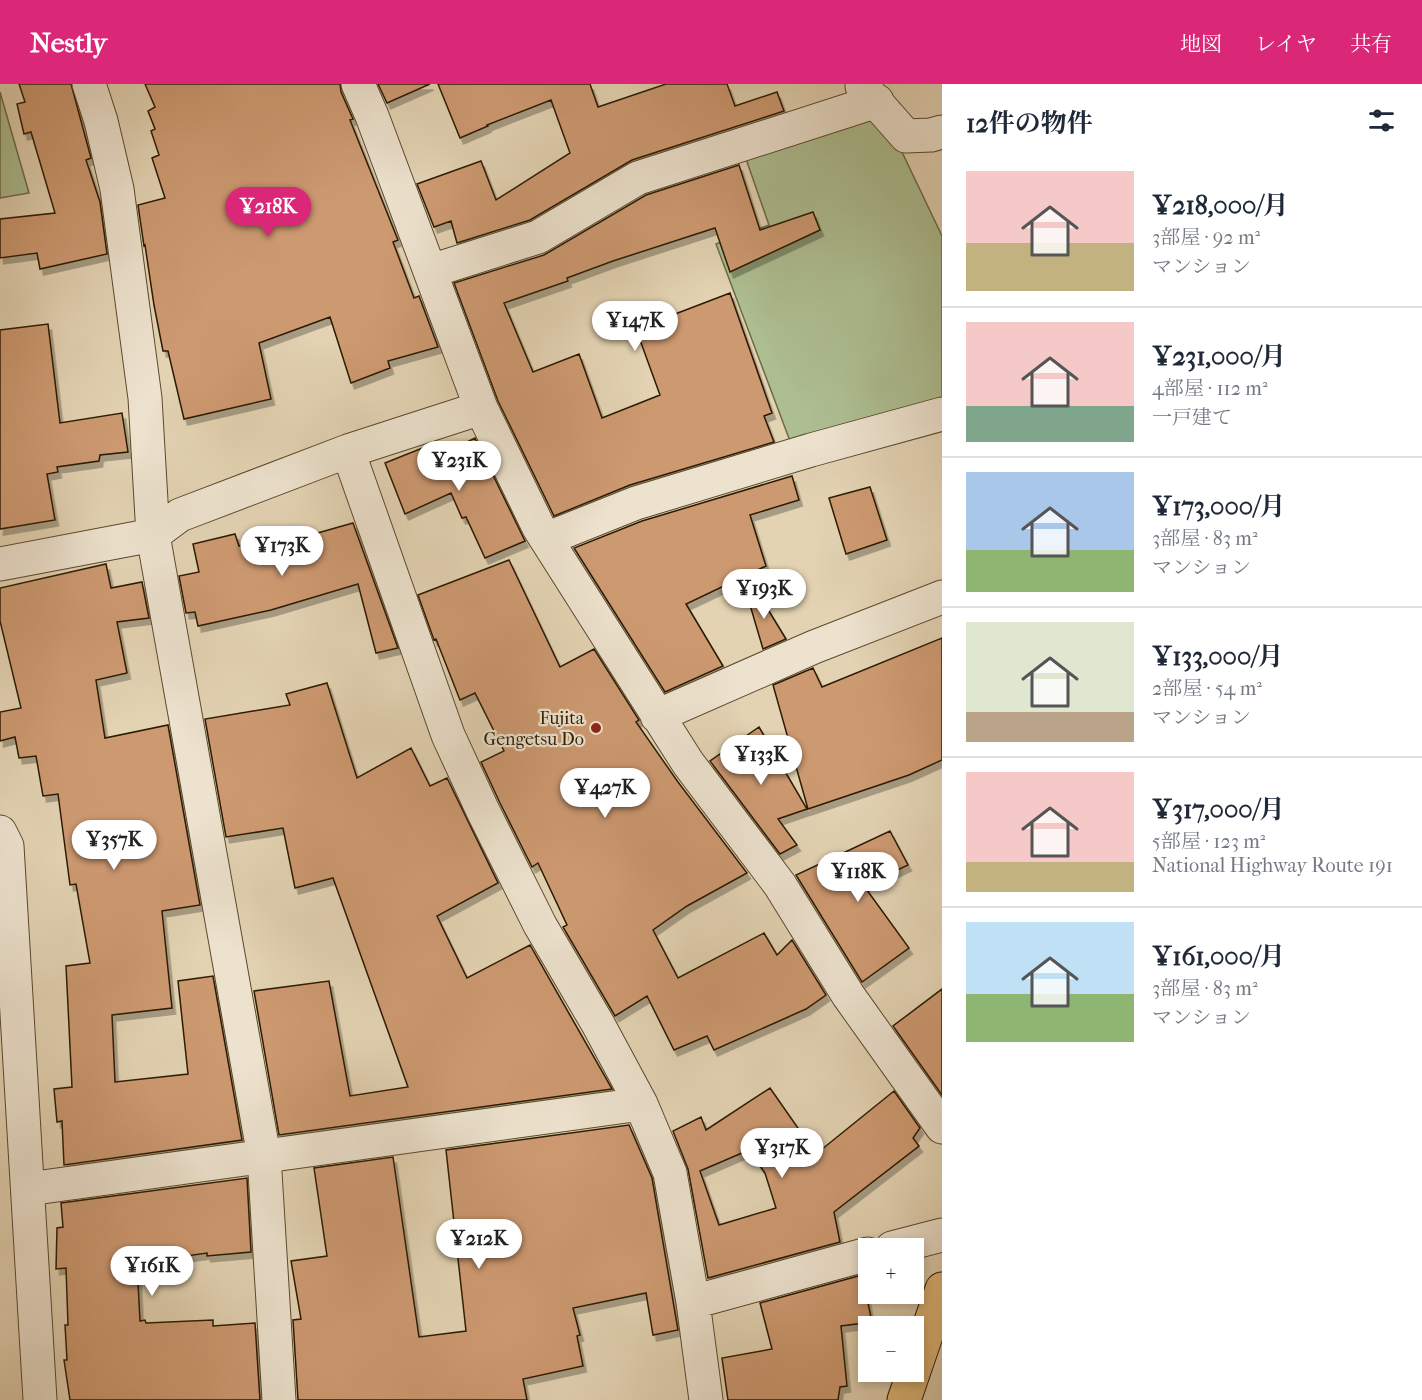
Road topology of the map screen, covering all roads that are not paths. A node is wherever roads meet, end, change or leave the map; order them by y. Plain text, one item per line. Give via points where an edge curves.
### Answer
1 (89, 84) edge
2 (358, 84) edge
3 (868, 93) edge
4 (942, 132) edge
5 (430, 271) junction
6 (481, 408) junction
7 (942, 414) edge
8 (348, 451) junction
9 (153, 535) junction
10 (546, 539) junction
11 (0, 564) edge
12 (942, 597) edge
13 (657, 716) junction
14 (0, 832) edge
15 (640, 1104) junction
16 (942, 1127) edge
17 (264, 1156) junction
18 (28, 1189) junction
19 (942, 1235) edge
20 (924, 1240) edge
21 (858, 1257) edge
22 (942, 1289) edge
23 (693, 1302) junction
24 (40, 1400) edge
25 (279, 1400) edge
26 (706, 1400) edge
27 (904, 1400) edge

1 - 9 street via 117,189 145,399
2 - 5 street
3 - 4 street via 906,136
3 - 5 street via 638,178 538,237
5 - 6 street
6 - 8 street
6 - 10 street
7 - 10 street via 636,503
8 - 9 street via 180,515
8 - 15 street via 448,735 540,925
9 - 11 street
9 - 17 street
10 - 13 street
12 - 13 street via 814,647
13 - 16 street via 780,885 848,995
14 - 18 street via 7,846
15 - 17 street
15 - 23 street via 670,1173
17 - 18 street
17 - 25 street
18 - 24 street
19 - 20 street
21 - 23 street
22 - 27 highway
23 - 26 street

